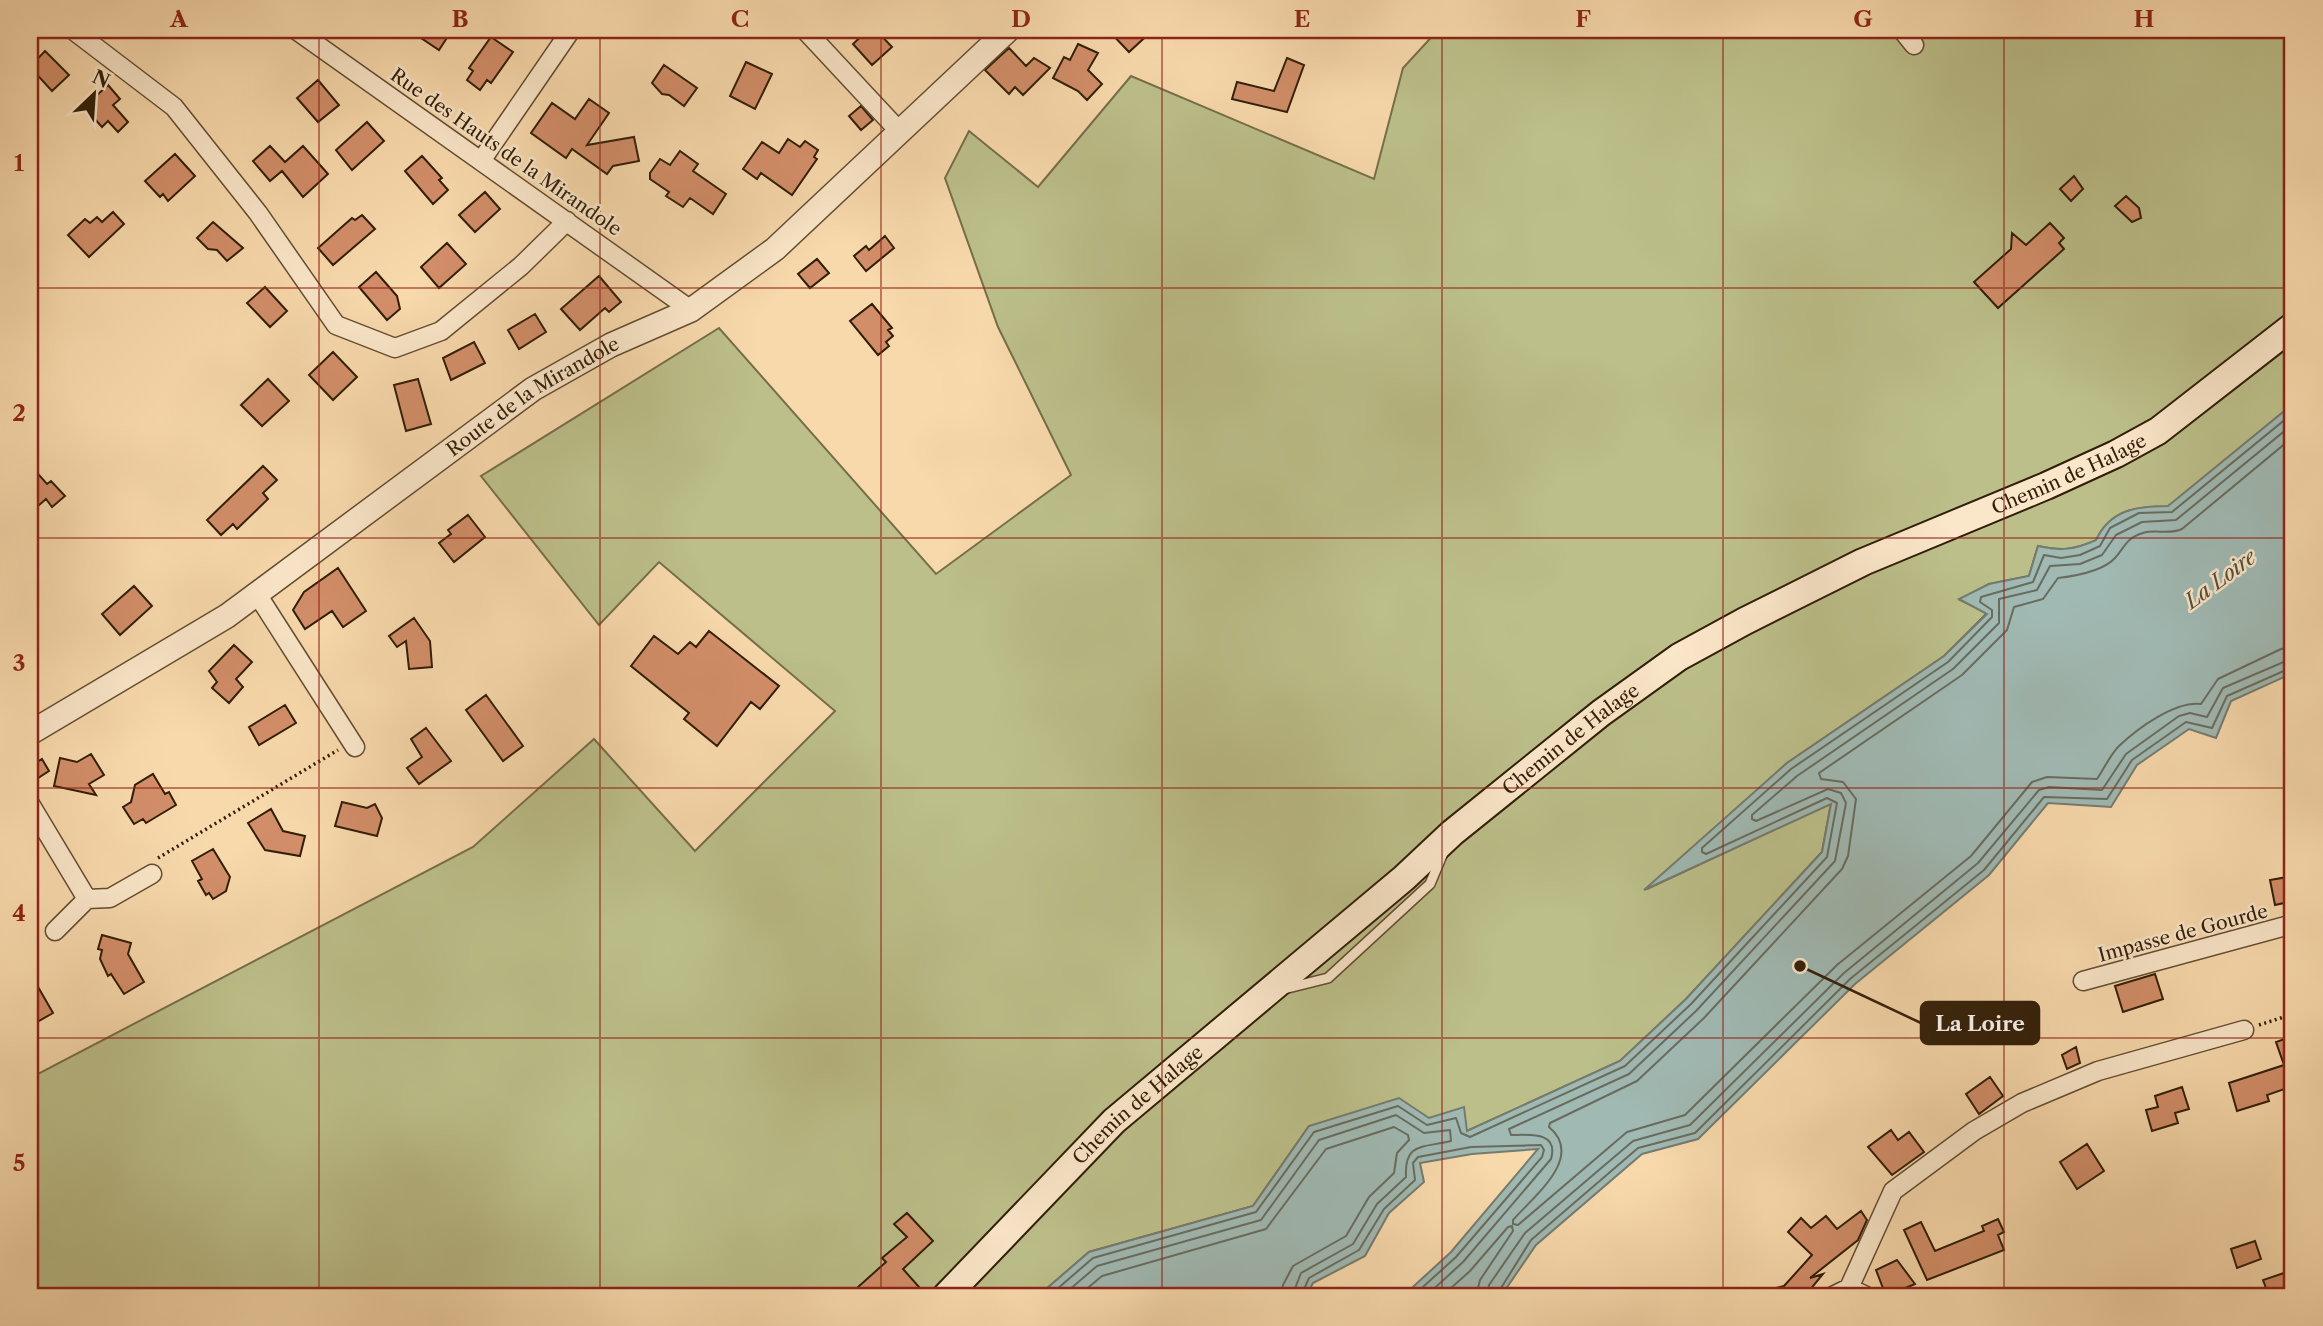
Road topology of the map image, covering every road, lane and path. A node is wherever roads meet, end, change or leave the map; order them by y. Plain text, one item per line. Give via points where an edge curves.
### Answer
1 (73, 30) edge
2 (296, 30) edge
3 (571, 30) edge
4 (805, 30) edge
5 (1008, 30) edge
6 (1902, 30) edge
7 (1914, 45) dead end
8 (900, 132) junction
9 (481, 161) junction
10 (567, 220) junction
11 (691, 310) junction
12 (2293, 326) edge
13 (257, 594) junction
14 (30, 733) edge
15 (354, 744) joint
16 (30, 804) edge
17 (153, 867) joint
18 (87, 898) junction
19 (2293, 924) edge
20 (55, 931) dead end
21 (2083, 981) dead end
22 (2293, 1014) edge
23 (2244, 1030) joint
24 (1841, 1292) edge
25 (946, 1296) edge
26 (1866, 1296) edge

1 - 10 street via 174,107 258,213 336,325 395,348 441,331 521,266
2 - 9 street, Rue des Hauts de la Mirandole
3 - 9 street
4 - 8 street
5 - 8 street, Route de la Mirandole
6 - 7 street
8 - 11 street, Route de la Mirandole via 775,248
9 - 10 street, Rue des Hauts de la Mirandole
10 - 11 street, Rue des Hauts de la Mirandole
11 - 13 street, Route de la Mirandole via 611,345 533,389
12 - 25 main road, Chemin de Halage via 2158,431 2116,454 1863,562 1679,657 1601,713 1452,833 1114,1121
13 - 14 street, Route de la Mirandole
13 - 15 street
15 - 17 path
16 - 18 street
17 - 18 street via 110,898
18 - 20 street
19 - 21 street, Impasse de Gourde
22 - 23 path
23 - 24 street via 2098,1071 2022,1103 1974,1131 1893,1191
24 - 26 street

